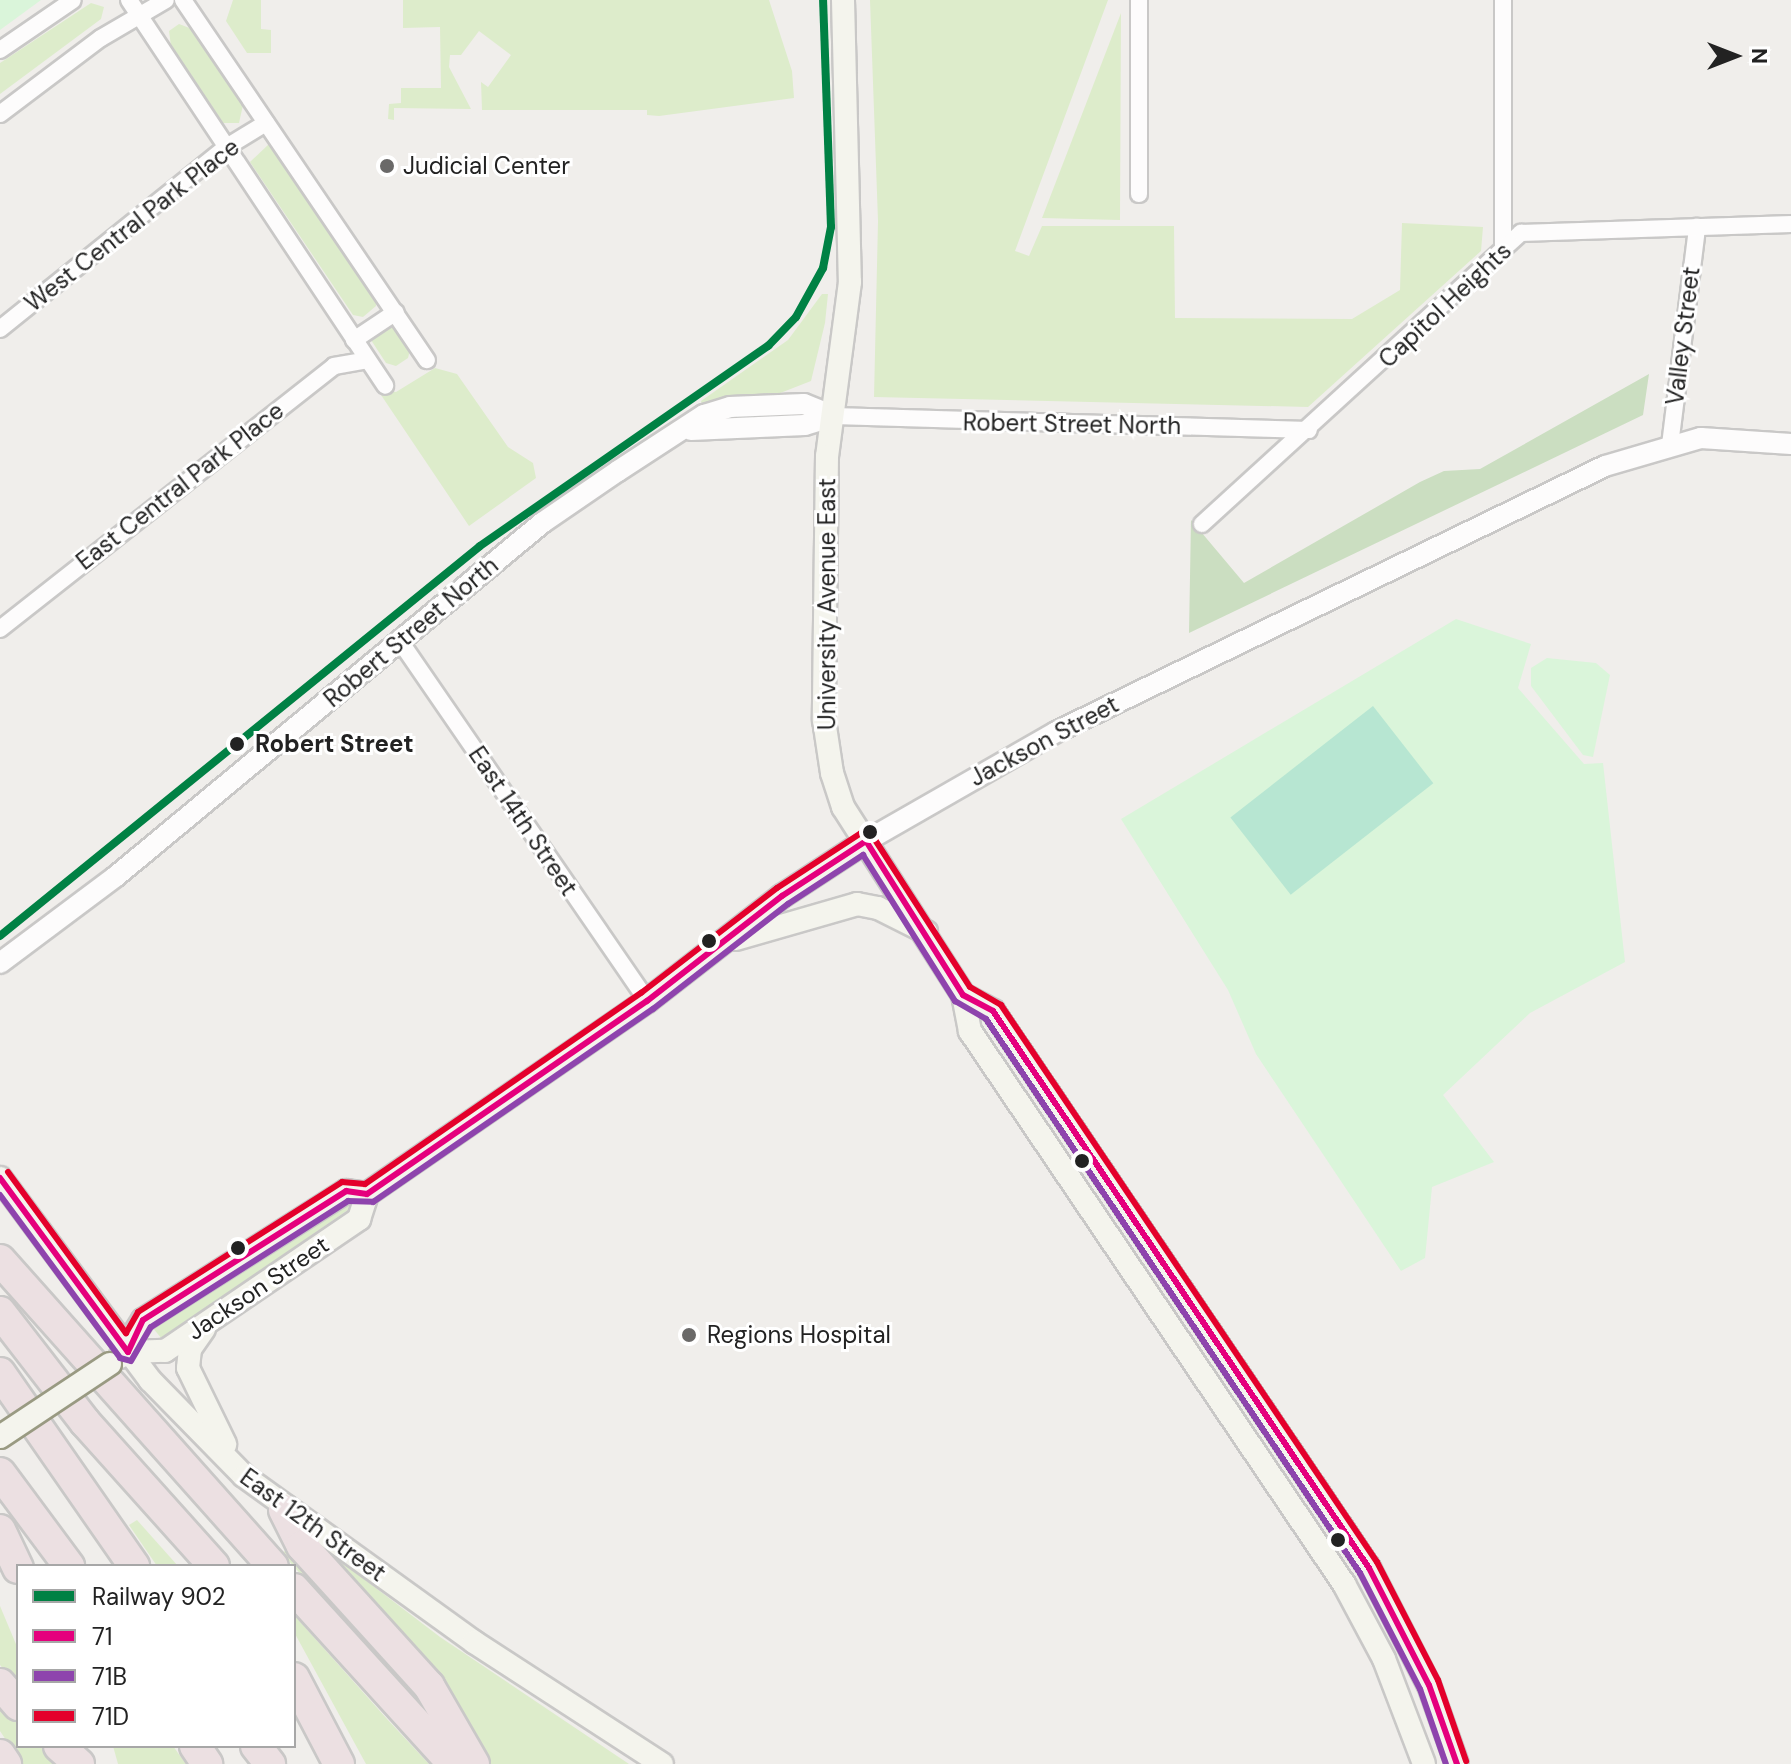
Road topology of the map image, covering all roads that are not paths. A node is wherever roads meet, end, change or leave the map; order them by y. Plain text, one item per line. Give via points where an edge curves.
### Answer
1 (56, 0) edge
2 (73, 0) edge
3 (129, 0) edge
4 (166, 0) edge
5 (183, 0) edge
6 (843, 0) edge
7 (1139, 0) edge
8 (1503, 0) edge
9 (137, 17) junction
10 (37, 22) junction
11 (0, 50) edge
12 (0, 114) edge
13 (266, 123) junction
14 (225, 148) junction
15 (1139, 194) dead end
16 (1791, 224) edge
17 (1697, 227) junction
18 (1503, 251) junction
19 (396, 312) junction
20 (0, 329) edge
21 (354, 340) junction
22 (367, 360) junction
23 (427, 360) dead end
24 (385, 386) dead end
25 (834, 416) junction
26 (1309, 430) junction
27 (1791, 444) edge
28 (1670, 445) junction
29 (1202, 524) dead end
30 (0, 629) edge
31 (400, 641) junction
32 (866, 841) junction
33 (928, 933) junction
34 (727, 941) junction
35 (0, 963) edge
36 (963, 995) junction
37 (647, 1001) junction
38 (0, 1178) edge
39 (367, 1194) junction
40 (0, 1260) edge
41 (226, 1309) junction
42 (0, 1312) edge
43 (119, 1358) junction
44 (0, 1373) edge
45 (0, 1437) edge
46 (0, 1473) edge
47 (244, 1476) junction
48 (284, 1510) junction
49 (0, 1530) edge
50 (16, 1564) edge
51 (68, 1564) edge
52 (133, 1564) edge
53 (212, 1564) edge
54 (271, 1564) edge
55 (296, 1591) edge
56 (296, 1682) edge
57 (0, 1684) edge
58 (16, 1703) edge
59 (61, 1748) edge
60 (258, 1748) edge
61 (0, 1755) edge
62 (6, 1764) edge
63 (79, 1764) edge
64 (270, 1764) edge
65 (339, 1764) edge
66 (453, 1764) edge
67 (474, 1764) edge
68 (662, 1764) edge
69 (1424, 1764) edge
70 (1457, 1764) edge

1 - 10 street
2 - 10 street
3 - 9 street
4 - 9 street
5 - 13 street
6 - 25 main road, University Avenue East via 850,282
7 - 15 street
8 - 18 street
9 - 12 street
9 - 14 street
10 - 11 street
13 - 14 street, West Central Park Place
13 - 19 street
14 - 20 street, West Central Park Place
14 - 21 street
16 - 17 street, Capitol Heights
17 - 18 street, Capitol Heights via 1541,229 1521,233
17 - 28 street, Valley Street
18 - 26 street, Capitol Heights
19 - 21 street
19 - 23 street
21 - 22 street
22 - 24 street
22 - 30 street, East Central Park Place via 334,366
25 - 26 street, Robert Street North
25 - 31 street, Robert Street North via 805,425 707,426 679,432 542,523
25 - 32 main road, University Avenue East via 827,456 824,720 839,796
26 - 29 street, Capitol Heights
27 - 28 street, Jackson Street via 1732,437
28 - 32 street, Jackson Street via 1605,466 1119,701
31 - 35 street, Robert Street North via 115,877
31 - 37 street, East 14th Street
32 - 33 main road, University Avenue East
32 - 34 main road, Jackson Street
33 - 34 main road via 878,908 857,904
33 - 36 main road, University Avenue East
34 - 37 main road, Jackson Street
36 - 69 main road, University Avenue East via 970,1031 1344,1584 1384,1659
36 - 70 main road, University Avenue East via 993,1011 1362,1557 1413,1648
37 - 39 main road, Jackson Street
38 - 43 main road, East 12th Street
39 - 41 main road, Jackson Street via 359,1219
39 - 43 main road, Jackson Street via 346,1191 143,1320
40 - 54 highway
41 - 43 main road, Jackson Street via 165,1351
41 - 47 main road via 197,1335 188,1368 199,1400
42 - 53 highway via 85,1422
43 - 45 main road, Jackson Street, bridge
43 - 47 main road, East 12th Street
44 - 52 highway
46 - 51 highway
47 - 48 main road, East 12th Street
48 - 67 highway via 302,1546 429,1686
48 - 68 main road, East 12th Street
49 - 50 highway
55 - 66 highway
56 - 65 highway
57 - 58 highway
59 - 63 highway
60 - 64 highway
61 - 62 highway

